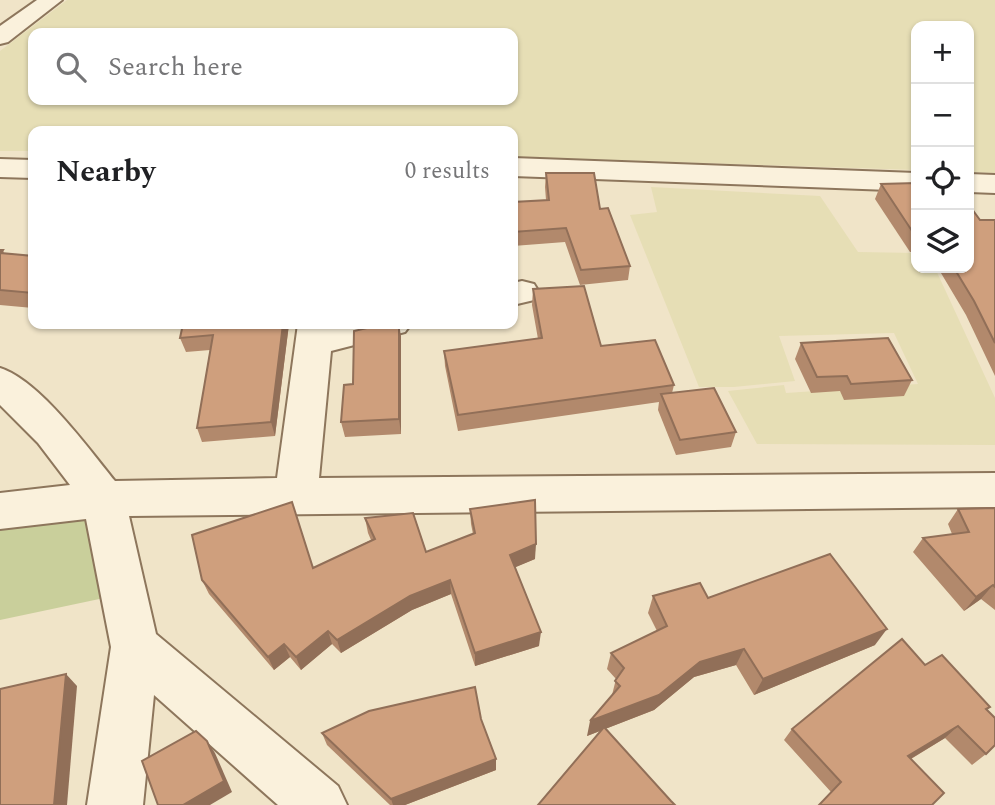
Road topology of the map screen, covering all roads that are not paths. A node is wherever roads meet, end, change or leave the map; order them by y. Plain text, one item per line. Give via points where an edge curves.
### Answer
1 (51, 0) edge
2 (0, 37) edge
3 (518, 167) edge
4 (0, 168) edge
5 (28, 169) edge
6 (911, 182) edge
7 (974, 183) edge
8 (995, 184) edge
9 (350, 329) edge
10 (316, 333) edge
11 (0, 382) edge
12 (995, 490) edge
13 (296, 495) junction
14 (104, 499) junction
15 (0, 511) edge
16 (135, 647) junction
17 (116, 805) edge
18 (319, 805) edge

1 - 2 street
3 - 6 street
4 - 5 street
7 - 8 street
9 - 10 street
10 - 13 street
11 - 14 street via 52,432
12 - 13 street
13 - 14 street
14 - 15 street
14 - 16 street
16 - 17 street
16 - 18 street

